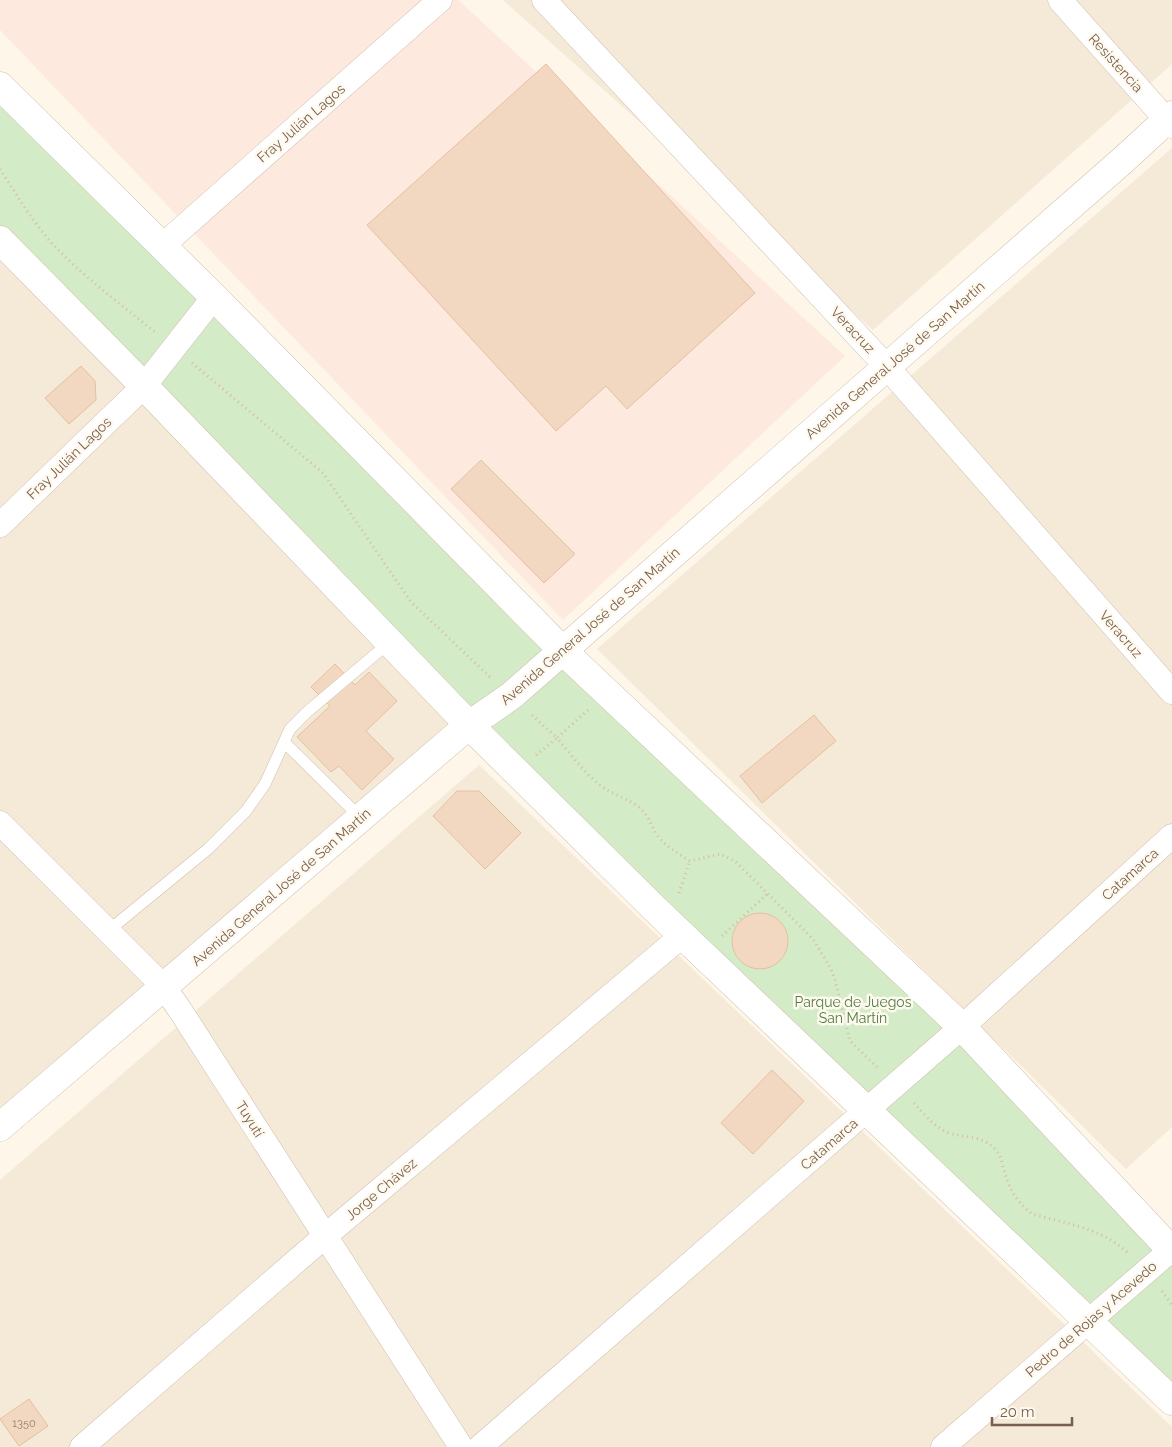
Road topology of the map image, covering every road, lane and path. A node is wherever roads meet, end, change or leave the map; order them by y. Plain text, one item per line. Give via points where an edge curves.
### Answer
1 (440, 0) edge
2 (544, 0) edge
3 (1060, 0) edge
4 (0, 86) edge
5 (1170, 120) edge
6 (0, 169) edge
7 (0, 240) edge
8 (162, 246) junction
9 (214, 298) junction
10 (174, 348) junction
11 (887, 367) junction
12 (144, 386) junction
13 (0, 525) edge
14 (390, 642) junction
15 (563, 651) junction
16 (607, 692) junction
17 (1172, 692) edge
18 (511, 696) junction
19 (469, 725) junction
20 (557, 738) junction
21 (284, 742) junction
22 (362, 818) junction
23 (0, 823) edge
24 (1172, 836) edge
25 (690, 861) junction
26 (767, 894) junction
27 (678, 895) dead end
28 (108, 931) junction
29 (683, 935) junction
30 (720, 937) dead end
31 (164, 987) junction
32 (962, 1027) junction
33 (897, 1085) junction
34 (868, 1110) junction
35 (0, 1127) edge
36 (324, 1237) junction
37 (1172, 1250) edge
38 (1147, 1271) junction
39 (1172, 1305) edge
40 (1089, 1320) junction
41 (1172, 1401) edge
42 (82, 1447) edge
43 (460, 1447) edge
44 (480, 1447) edge
45 (944, 1447) edge

1 - 8 street, Fray Julián Lagos
2 - 11 street, Veracruz
3 - 5 street, Resistencia
4 - 8 main road
5 - 11 main road, Avenida General José de San Martín
6 - 10 path via 50,241
7 - 12 main road
8 - 9 main road
9 - 10 street, Fray Julián Lagos
9 - 15 main road
10 - 12 street, Fray Julián Lagos
10 - 18 path via 323,473 411,602
11 - 15 main road, Avenida General José de San Martín
11 - 17 street, Veracruz
12 - 13 street, Fray Julián Lagos
12 - 14 main road
14 - 19 main road
14 - 21 lane via 307,712 290,729
15 - 16 main road
15 - 18 main road, Avenida General José de San Martín
16 - 20 path
16 - 32 main road
18 - 19 main road, Avenida General José de San Martín
18 - 20 path
19 - 22 main road, Avenida General José de San Martín
19 - 29 main road
20 - 25 path via 600,786 639,807 667,846
21 - 22 lane
21 - 28 lane via 264,784 246,811 208,849
22 - 31 main road, Avenida General José de San Martín
23 - 28 street, Tuyutí
24 - 32 street, Catamarca
25 - 26 path via 720,854 734,860
25 - 27 path
26 - 30 path
26 - 33 path via 813,939 827,962 835,980 850,1041
28 - 31 street, Tuyutí
29 - 34 main road
29 - 36 street, Jorge Chávez
31 - 35 main road, Avenida General José de San Martín
31 - 36 street, Tuyutí
32 - 33 street, Catamarca
32 - 37 main road
33 - 34 street, Catamarca
33 - 38 path via 934,1125 949,1133 984,1140 996,1149 1002,1159 1007,1182 1025,1209 1032,1214 1089,1228 1107,1237
34 - 40 main road
34 - 44 street, Catamarca
36 - 42 street, Jorge Chávez
36 - 43 street, Tuyutí
37 - 38 street, Pedro de Rojas y Acevedo
38 - 39 path
38 - 40 street, Pedro de Rojas y Acevedo
40 - 41 main road
40 - 45 street, Pedro de Rojas y Acevedo

